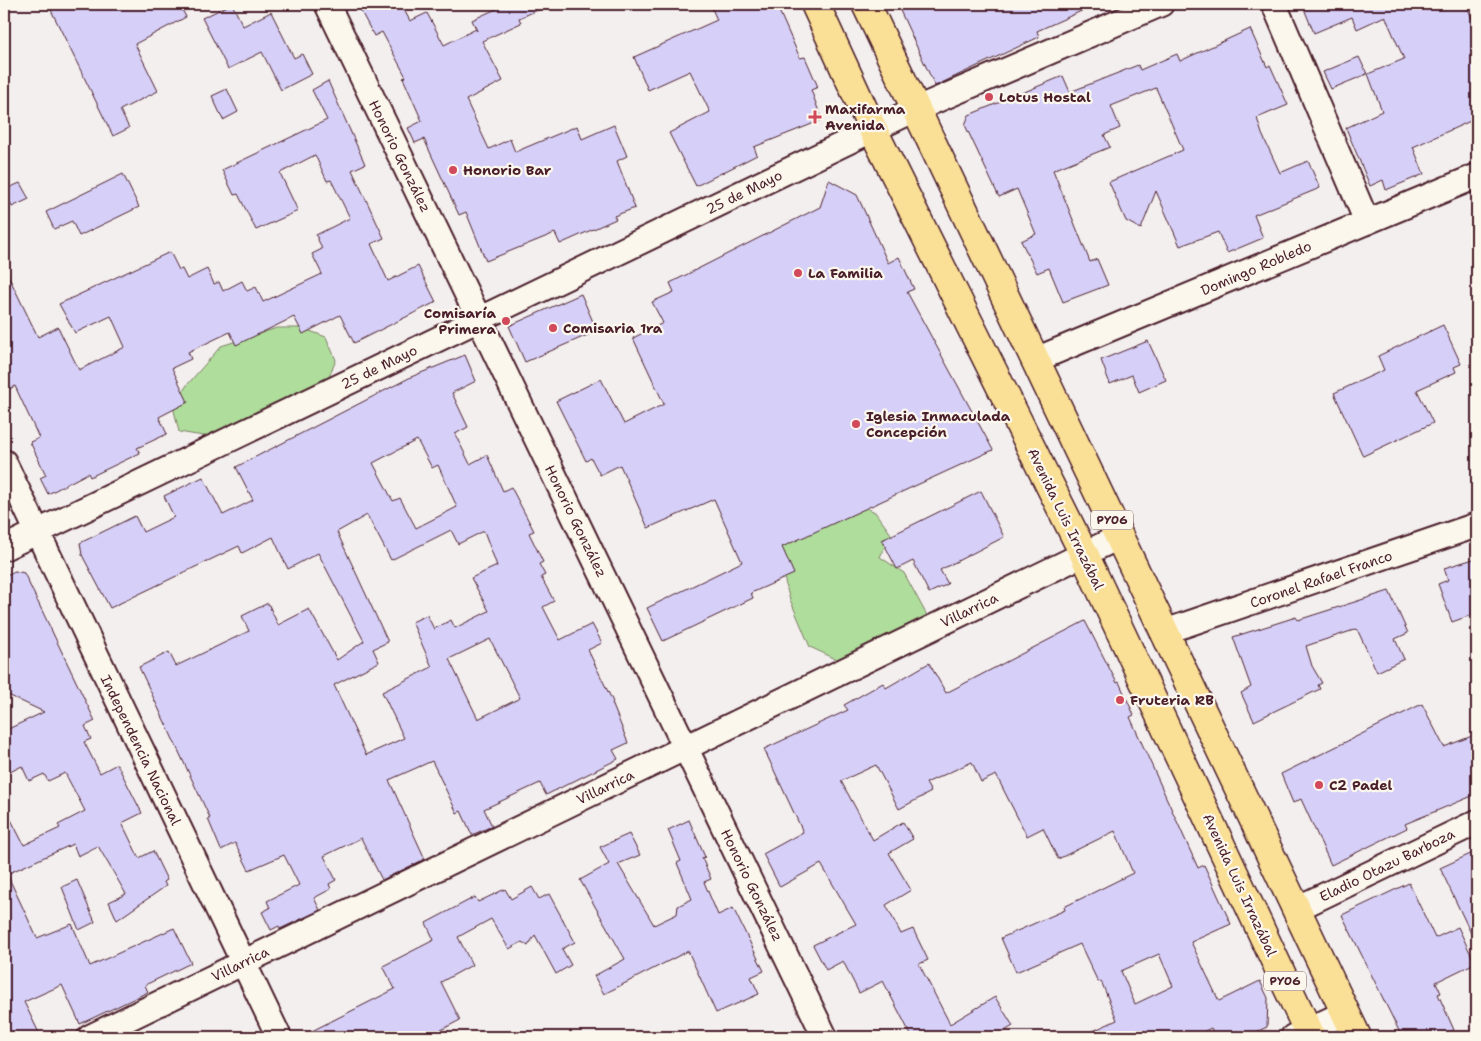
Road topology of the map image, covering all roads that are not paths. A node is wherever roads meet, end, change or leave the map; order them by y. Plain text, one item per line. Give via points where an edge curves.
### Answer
1 (327, 4) edge
2 (814, 4) edge
3 (866, 4) edge
4 (1161, 4) edge
5 (1274, 4) edge
6 (916, 109) junction
7 (873, 130) junction
8 (1477, 176) edge
9 (1367, 222) junction
10 (479, 319) junction
11 (1035, 360) junction
12 (4, 462) edge
13 (1477, 525) edge
14 (37, 532) junction
15 (1119, 537) junction
16 (4, 548) edge
17 (1084, 554) junction
18 (1164, 632) junction
19 (685, 748) junction
20 (1477, 822) edge
21 (1296, 909) junction
22 (243, 963) junction
23 (1345, 1012) junction
24 (1304, 1035) edge
25 (90, 1037) edge
26 (279, 1037) edge
27 (824, 1037) edge
28 (1357, 1037) edge

1 - 10 street, Honorio González
2 - 7 highway, Avenida Luis Irrazábal / PY06
3 - 6 highway, PY06
4 - 6 street, 25 de Mayo
5 - 9 street
6 - 7 street, 25 de Mayo
6 - 11 highway, PY06
7 - 10 street, 25 de Mayo
7 - 17 highway, Avenida Luis Irrazábal / PY06
8 - 9 street, Domingo Robledo
9 - 11 street, Domingo Robledo
10 - 14 street, 25 de Mayo
10 - 19 street, Honorio González
11 - 15 highway, PY06
12 - 14 street, Independencia Nacional
13 - 18 street, Coronel Rafael Franco
14 - 16 street, 25 de Mayo
14 - 22 street, Independencia Nacional
15 - 17 street, Villarrica
15 - 18 highway, PY06
17 - 19 street, Villarrica
17 - 24 highway, Avenida Luis Irrazábal / PY06
18 - 21 highway, PY06
19 - 22 street, Villarrica
19 - 27 street, Honorio González
20 - 21 street, Eladio Otazu Barboza
21 - 23 highway, PY06
22 - 25 street, Villarrica
22 - 26 street, Independencia Nacional
23 - 24 street
23 - 28 highway, PY06

